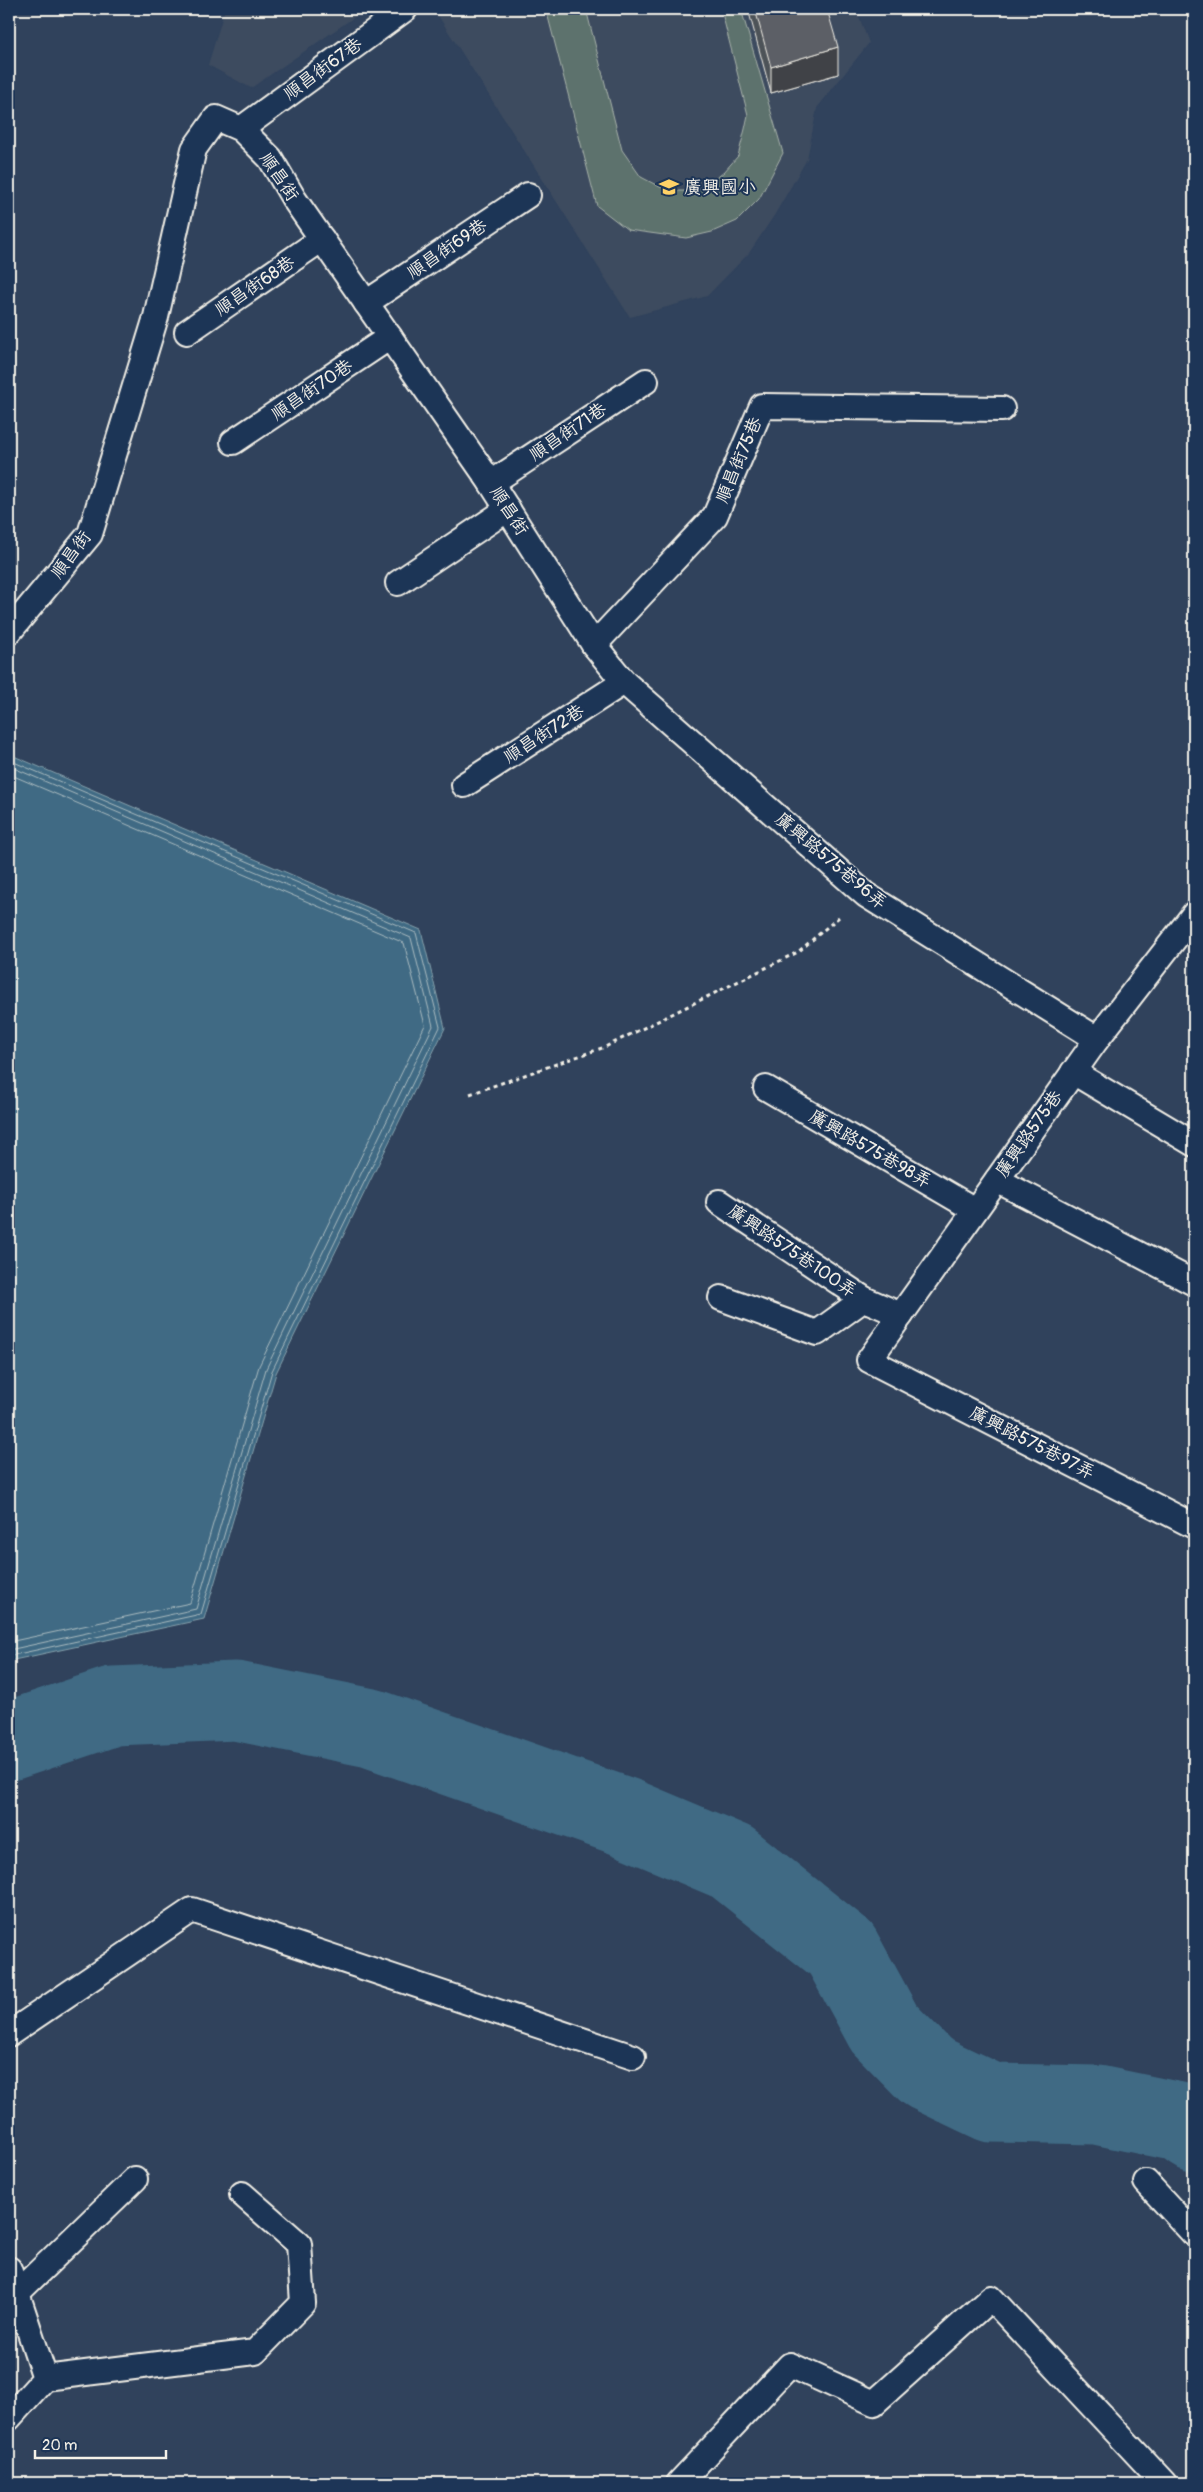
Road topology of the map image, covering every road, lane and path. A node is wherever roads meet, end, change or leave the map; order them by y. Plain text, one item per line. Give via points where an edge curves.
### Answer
1 (405, 9) edge
2 (241, 129) junction
3 (528, 195) dead end
4 (322, 239) junction
5 (366, 303) junction
6 (187, 332) dead end
7 (390, 337) junction
8 (646, 381) dead end
9 (1002, 409) dead end
10 (233, 442) dead end
11 (491, 483) junction
12 (508, 509) junction
13 (398, 583) dead end
14 (9, 632) edge
15 (594, 645) junction
16 (624, 682) junction
17 (464, 785) dead end
18 (866, 895) junction
19 (1194, 914) edge
20 (1097, 1039) junction
21 (1073, 1072) junction
22 (766, 1088) dead end
23 (470, 1094) dead end
24 (1194, 1144) edge
25 (997, 1180) junction
26 (719, 1202) dead end
27 (975, 1210) junction
28 (1194, 1283) edge
29 (721, 1298) dead end
30 (864, 1299) junction
31 (901, 1315) junction
32 (870, 1360) joint
33 (1194, 1526) edge
34 (9, 2034) edge
35 (633, 2057) dead end
36 (134, 2179) dead end
37 (1146, 2182) dead end
38 (242, 2194) dead end
39 (1194, 2234) edge
40 (9, 2269) edge
41 (17, 2293) junction
42 (45, 2378) junction
43 (9, 2418) edge
44 (680, 2483) edge
45 (1164, 2483) edge

1 - 2 lane, 順昌街67巷
2 - 4 lane, 順昌街 via 270,158
2 - 14 lane, 順昌街 via 216,118 194,149 156,317 90,534
3 - 5 lane, 順昌街69巷
4 - 5 lane, 順昌街
4 - 6 lane, 順昌街68巷
5 - 7 lane, 順昌街
7 - 10 lane, 順昌街70巷
7 - 11 lane, 順昌街
8 - 11 lane, 順昌街71巷
9 - 15 lane, 順昌街75巷 via 762,406 715,516
11 - 12 lane, 順昌街
12 - 13 lane
12 - 15 lane, 順昌街
15 - 16 lane, 廣興路575巷96弄
16 - 17 lane, 順昌街72巷
16 - 18 lane, 廣興路575巷96弄
18 - 20 lane, 廣興路575巷96弄
18 - 23 path via 798,952 605,1047
19 - 20 lane, 廣興路575巷
20 - 21 lane, 廣興路575巷
21 - 24 lane
21 - 25 lane, 廣興路575巷
22 - 27 lane, 廣興路575巷98弄
25 - 27 lane, 廣興路575巷
25 - 28 lane
26 - 30 lane, 廣興路575巷100弄
27 - 31 lane, 廣興路575巷
29 - 30 lane via 818,1333
30 - 31 lane, 廣興路575巷100弄
31 - 32 lane, 廣興路575巷
32 - 33 lane, 廣興路575巷97弄
34 - 35 lane via 192,1910
36 - 41 lane
37 - 39 lane
38 - 42 lane via 299,2244 303,2303 255,2352
40 - 41 lane
41 - 42 lane
42 - 43 lane
44 - 45 lane via 790,2365 874,2403 991,2298

